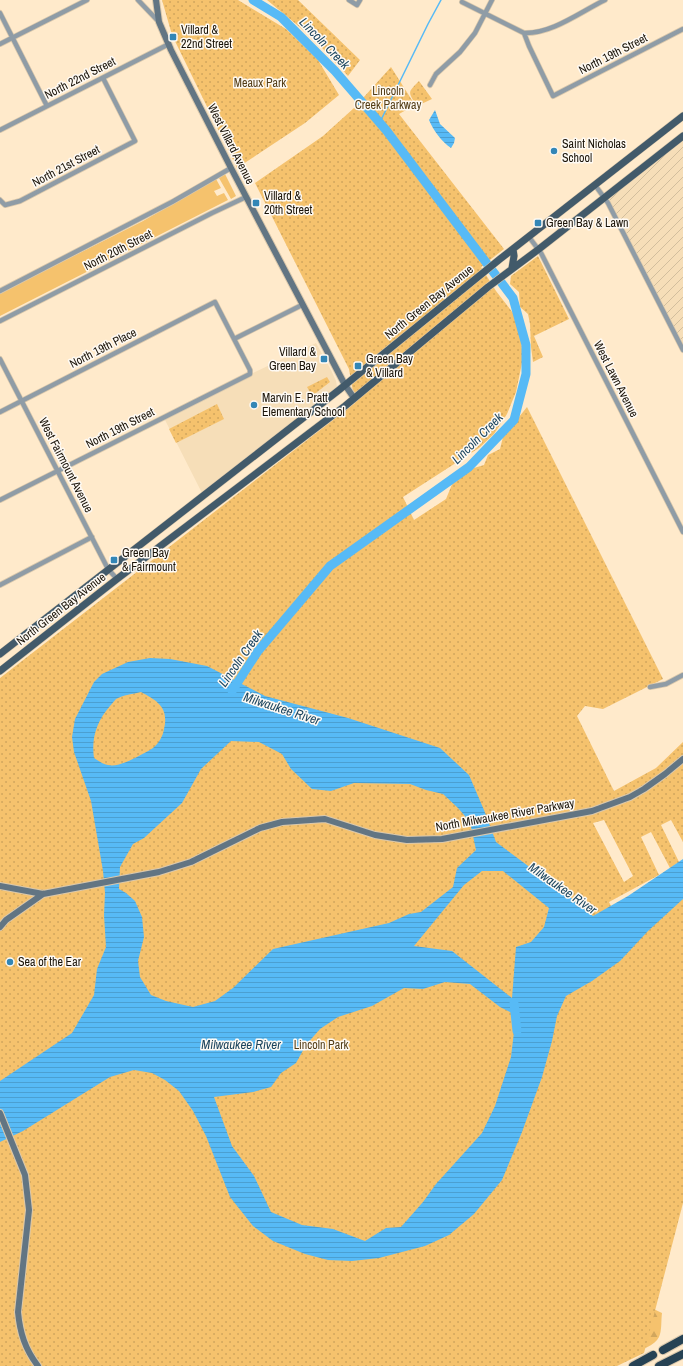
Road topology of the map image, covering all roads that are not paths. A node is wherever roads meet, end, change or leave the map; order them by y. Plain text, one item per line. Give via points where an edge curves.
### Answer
1 (87, 0) edge
2 (138, 0) edge
3 (156, 0) edge
4 (349, 0) edge
5 (360, 0) edge
6 (492, 0) edge
7 (605, 0) edge
8 (599, 1) edge
9 (462, 2) dead end
10 (485, 12) junction
11 (0, 13) edge
12 (159, 22) junction
13 (683, 29) edge
14 (524, 33) junction
15 (13, 38) junction
16 (0, 44) edge
17 (169, 44) junction
18 (103, 78) junction
19 (430, 85) dead end
20 (48, 106) junction
21 (683, 116) edge
22 (0, 130) edge
23 (683, 136) edge
24 (231, 168) junction
25 (595, 185) junction
26 (604, 196) junction
27 (246, 198) junction
28 (0, 200) edge
29 (529, 237) junction
30 (513, 249) junction
31 (539, 249) junction
32 (510, 270) junction
33 (0, 290) edge
34 (302, 305) junction
35 (0, 321) edge
36 (234, 339) junction
37 (683, 350) edge
38 (0, 359) edge
39 (345, 385) junction
40 (354, 398) junction
41 (22, 401) junction
42 (0, 412) edge
43 (58, 471) junction
44 (0, 500) edge
45 (683, 532) edge
46 (92, 537) junction
47 (108, 569) junction
48 (117, 580) junction
49 (0, 585) edge
50 (0, 654) edge
51 (0, 671) edge
52 (683, 675) edge
53 (650, 687) dead end
54 (683, 760) edge
55 (0, 886) edge
56 (43, 894) junction
57 (0, 927) edge
58 (0, 1113) edge
59 (683, 1339) edge
60 (663, 1350) dead end
61 (683, 1354) edge
62 (653, 1355) dead end
63 (38, 1366) edge
64 (633, 1366) edge
65 (659, 1366) edge

1 - 15 street
2 - 12 street
3 - 12 street, West Villard Avenue
4 - 5 street via 357,5
6 - 10 street
7 - 8 street
8 - 14 street via 552,28
9 - 10 street
10 - 14 street
10 - 19 street via 475,33 460,52 436,74
11 - 15 street
12 - 17 street, West Villard Avenue
13 - 14 street, North 19th Street via 553,96
15 - 16 street
15 - 20 street
17 - 18 street, North 22nd Street
17 - 24 street, West Villard Avenue
18 - 20 street, North 22nd Street
18 - 28 street, North 21st Street via 135,141 20,201 5,205
20 - 22 street, North 22nd Street
21 - 25 main road, North Green Bay Avenue
23 - 26 main road, North Green Bay Avenue
24 - 27 street, West Villard Avenue
24 - 33 street, North 20th Street via 172,202
25 - 26 street
25 - 29 main road, North Green Bay Avenue
26 - 31 main road, North Green Bay Avenue
26 - 37 street
27 - 34 street, West Villard Avenue
27 - 35 street, North 20th Street
29 - 30 main road, North Green Bay Avenue
29 - 31 street, West Lawn Avenue
30 - 32 main road
30 - 39 main road, North Green Bay Avenue
31 - 32 main road, North Green Bay Avenue
31 - 45 street, West Lawn Avenue
32 - 40 main road, North Green Bay Avenue
34 - 36 street
34 - 39 street, West Villard Avenue
36 - 41 street, North 19th Place via 215,302
36 - 43 street, North 19th Street via 250,374
38 - 41 street, West Fairmount Avenue
39 - 40 street, West Villard Avenue
39 - 47 main road, North Green Bay Avenue
40 - 48 main road, North Green Bay Avenue
41 - 42 street, North 19th Place
41 - 43 street, West Fairmount Avenue
43 - 44 street, North 19th Street
43 - 46 street, West Fairmount Avenue
46 - 47 street, West Fairmount Avenue
46 - 49 street
47 - 48 street, West Fairmount Avenue
47 - 50 main road, North Green Bay Avenue
48 - 51 main road, North Green Bay Avenue
52 - 53 street via 666,684
54 - 56 street, North Milwaukee River Parkway via 644,789 598,810 442,839 407,840 375,835 325,819 282,822 260,828 190,862 159,872
55 - 56 street, North Milwaukee River Parkway
56 - 57 street, North Milwaukee River Parkway
58 - 63 street via 25,1175 29,1210 19,1290 19,1327 23,1342
59 - 60 highway
61 - 65 highway
62 - 64 highway

